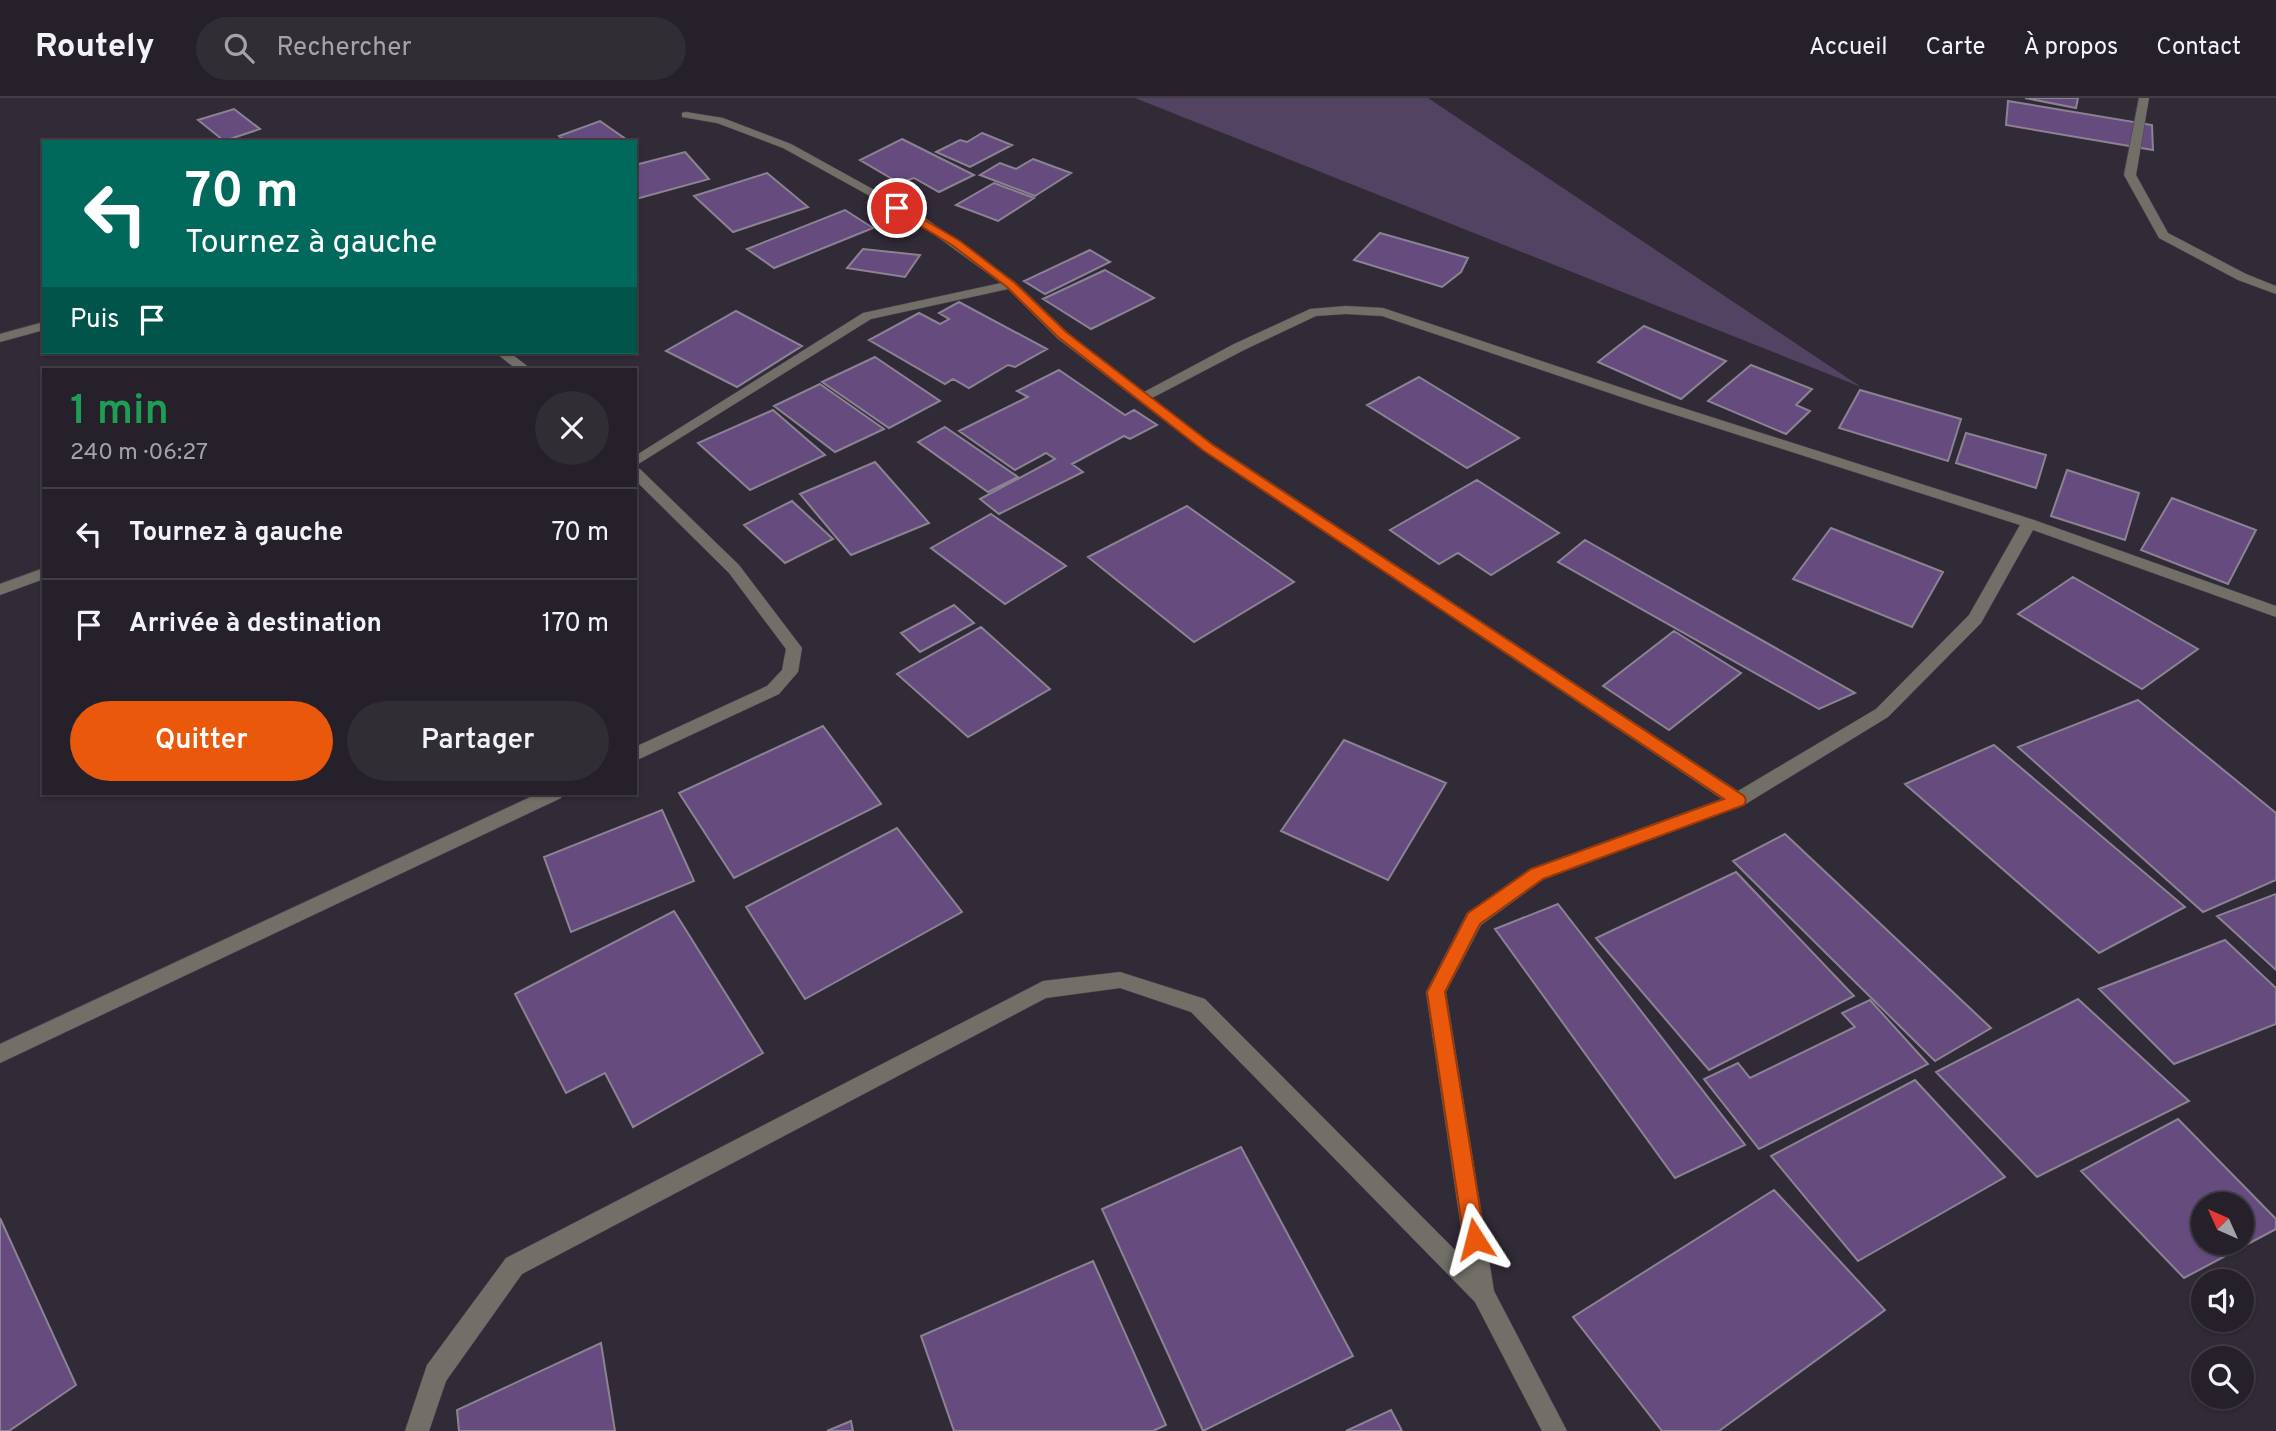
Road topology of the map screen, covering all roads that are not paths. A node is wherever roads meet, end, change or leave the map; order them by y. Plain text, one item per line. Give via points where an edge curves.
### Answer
1 (2144, 98) edge
2 (686, 115) dead end
3 (1011, 285) junction
4 (2276, 290) edge
5 (42, 327) edge
6 (0, 338) edge
7 (504, 354) edge
8 (523, 368) edge
9 (1142, 398) junction
10 (637, 461) edge
11 (637, 474) edge
12 (2029, 523) junction
13 (42, 574) edge
14 (0, 590) edge
15 (2276, 612) edge
16 (637, 754) edge
17 (551, 795) edge
18 (1738, 800) junction
19 (0, 1054) edge
20 (1483, 1294) junction
21 (417, 1431) edge
22 (1555, 1431) edge

1 - 4 street via 2130,175 2163,235 2242,278
2 - 3 street via 719,120 787,146 921,220
3 - 9 street via 1062,334
3 - 10 street via 867,316
5 - 6 street
7 - 8 street
9 - 12 street via 1314,312 1383,312
9 - 18 street via 1209,448
11 - 16 street via 734,569 794,648 790,672 773,690
12 - 15 street
12 - 18 street via 1975,618 1882,713
13 - 14 street
17 - 19 street
18 - 20 street via 1537,874 1474,919 1436,992
20 - 21 street via 1198,1005 1120,979 1043,990 514,1266 436,1374
20 - 22 street

